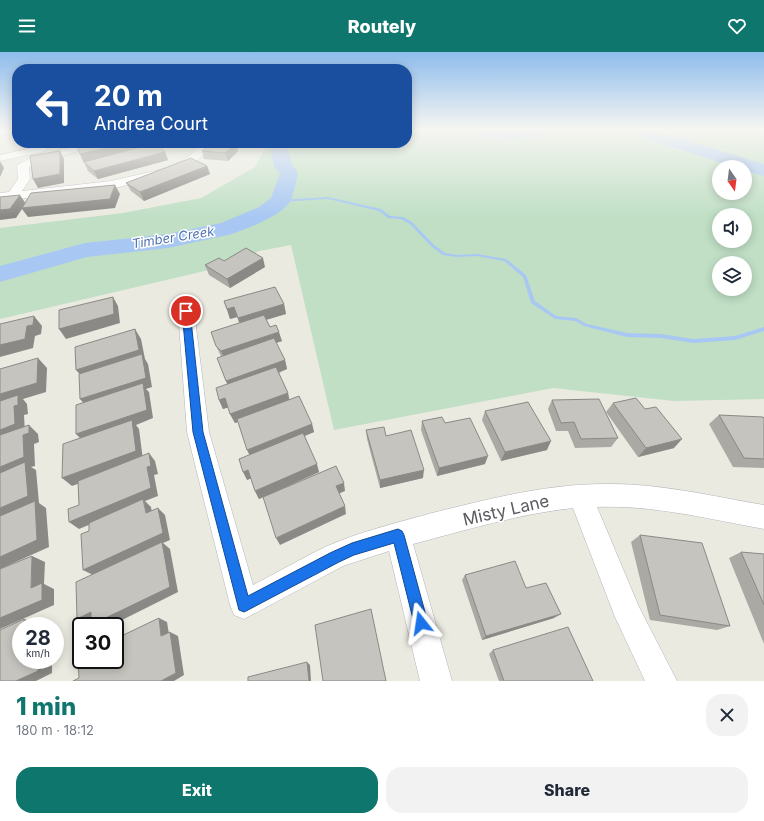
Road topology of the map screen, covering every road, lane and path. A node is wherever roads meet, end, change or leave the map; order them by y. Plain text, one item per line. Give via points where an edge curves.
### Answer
1 (42, 158) edge
2 (192, 158) edge
3 (13, 196) junction
4 (0, 197) edge
5 (186, 311) dead end
6 (581, 496) junction
7 (764, 517) edge
8 (398, 535) junction
9 (436, 681) edge
10 (661, 681) edge

1 - 3 street via 23,166 24,179
2 - 3 street via 179,168 111,185
3 - 4 street
5 - 8 street, Misty Lane via 198,432 244,605 334,557
6 - 7 street, Misty Lane via 661,499
6 - 8 street, Misty Lane via 535,501
6 - 10 street via 629,617
8 - 9 street

